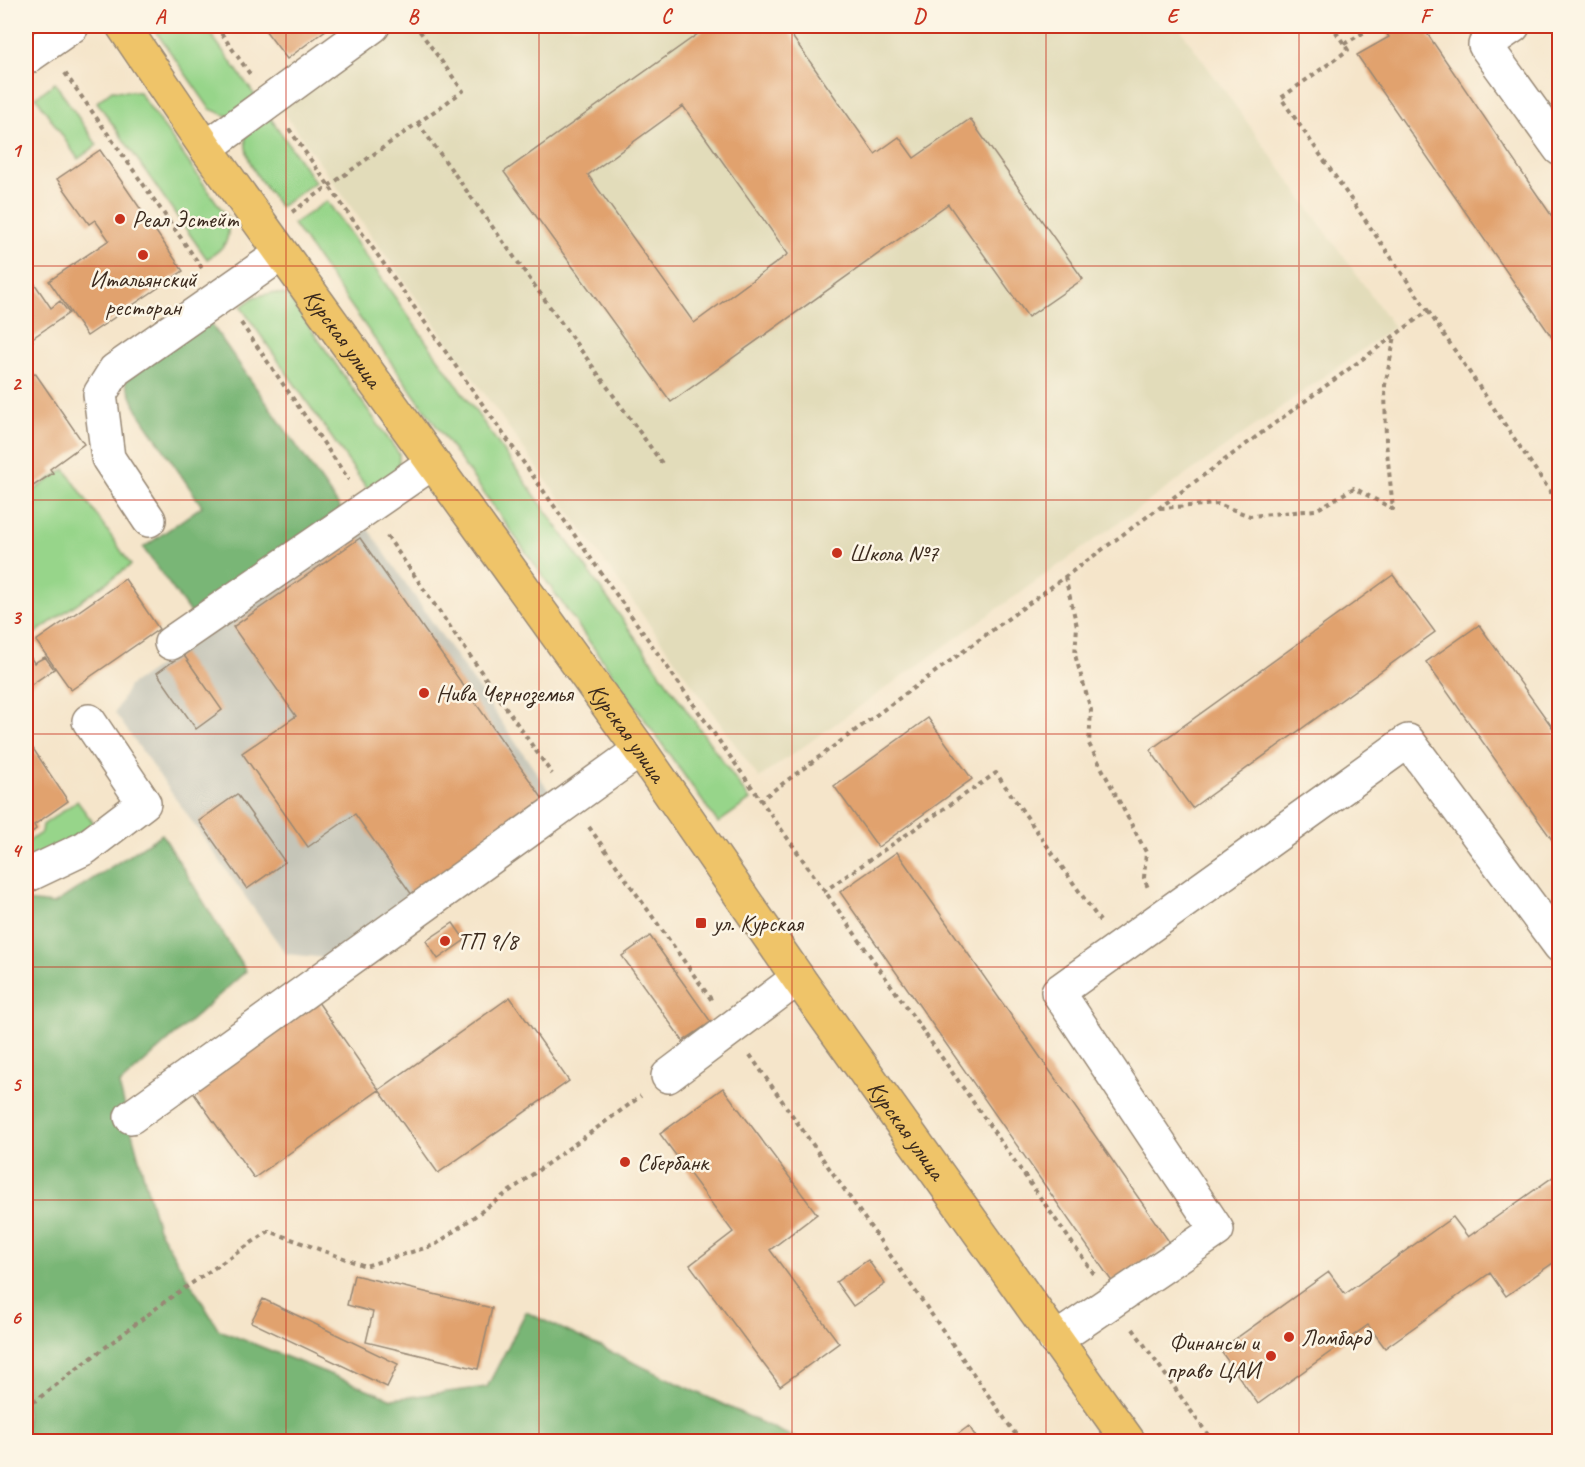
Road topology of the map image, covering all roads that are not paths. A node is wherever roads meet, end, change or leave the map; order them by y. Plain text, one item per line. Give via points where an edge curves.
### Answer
1 (72, 26) edge
2 (123, 26) edge
3 (373, 26) edge
4 (1513, 26) edge
5 (36, 52) edge
6 (206, 148) junction
7 (1560, 149) edge
8 (273, 242) junction
9 (432, 463) junction
10 (149, 520) dead end
11 (171, 643) dead end
12 (89, 722) dead end
13 (640, 750) junction
14 (26, 876) edge
15 (1560, 946) edge
16 (798, 978) junction
17 (668, 1076) road end
18 (131, 1116) dead end
19 (1055, 1340) junction
20 (1129, 1442) edge

1 - 5 street
2 - 6 main road, Курская улица
3 - 6 street
4 - 7 street via 1485,45
6 - 8 main road, Курская улица
8 - 9 main road, Курская улица
8 - 10 street via 222,297 115,369 100,394 108,458
9 - 11 street
9 - 13 main road, Курская улица
12 - 14 street via 144,803 85,848
13 - 16 main road, Курская улица
13 - 18 street
15 - 19 street via 1408,741 1058,992 1217,1230
16 - 17 street
16 - 19 main road, Курская улица
19 - 20 main road, Курская улица

